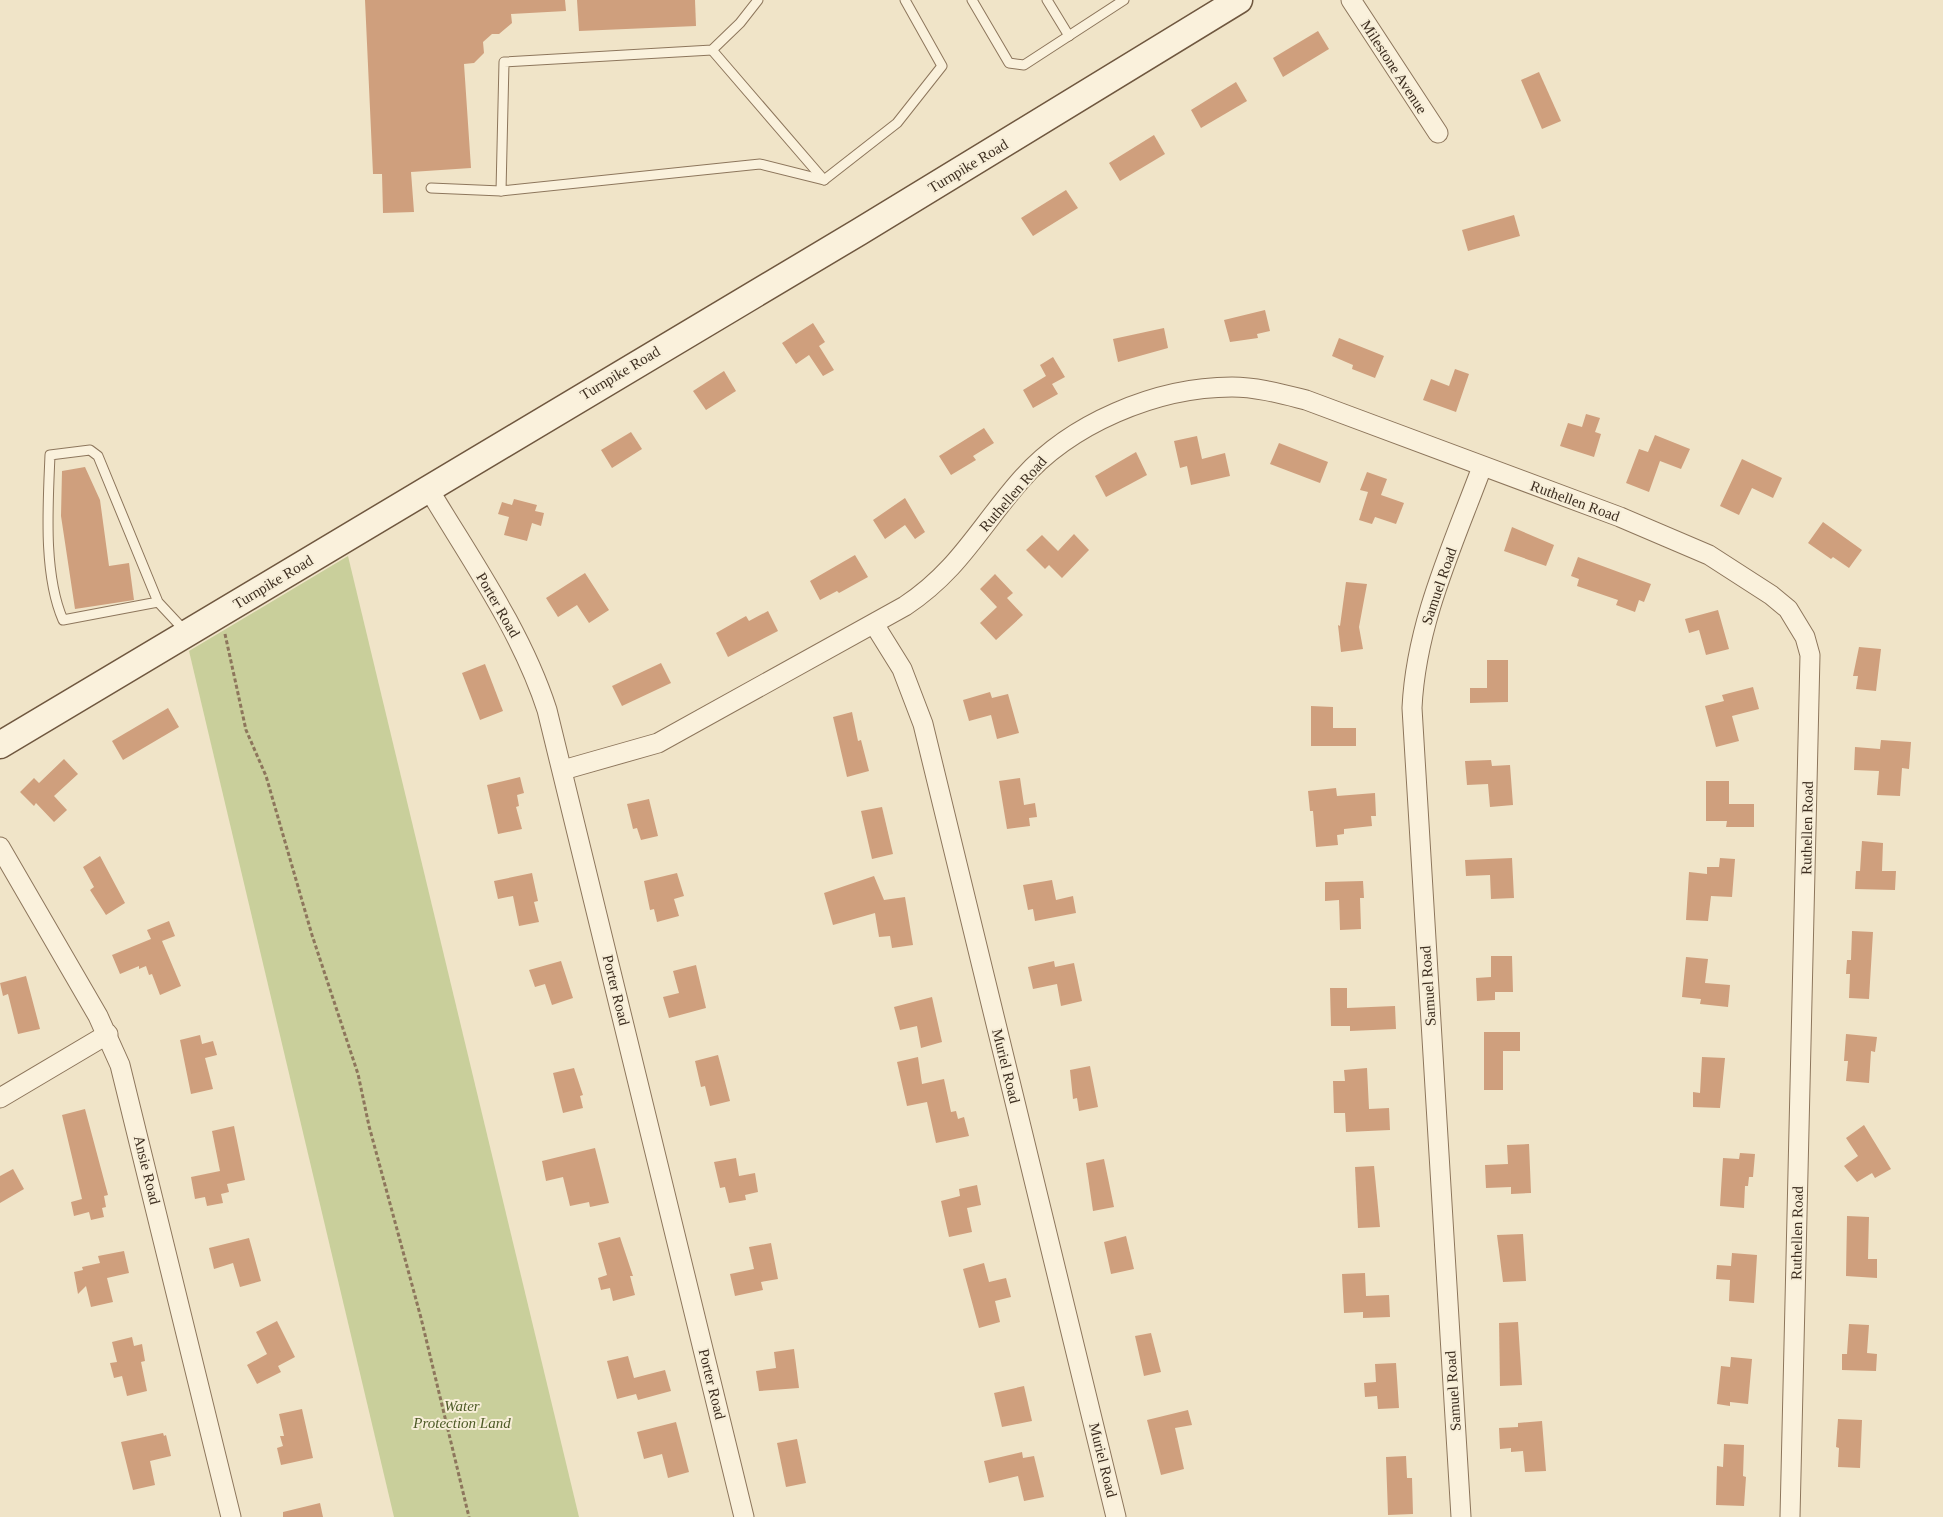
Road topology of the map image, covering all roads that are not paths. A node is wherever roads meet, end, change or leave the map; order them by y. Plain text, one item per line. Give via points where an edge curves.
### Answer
1 (758, 0) edge
2 (905, 0) edge
3 (972, 0) edge
4 (1046, 0) edge
5 (1124, 0) edge
6 (1239, 0) edge
7 (1351, 0) edge
8 (1069, 36) junction
9 (712, 50) junction
10 (1438, 133) dead end
11 (824, 180) junction
12 (431, 188) dead end
13 (501, 190) junction
14 (1482, 467) junction
15 (428, 488) junction
16 (158, 602) junction
17 (874, 624) junction
18 (188, 634) junction
19 (0, 745) edge
20 (563, 770) junction
21 (0, 847) edge
22 (108, 1034) junction
23 (0, 1098) edge
24 (231, 1517) edge
25 (744, 1517) edge
26 (1116, 1517) edge
27 (1461, 1517) edge
28 (1790, 1517) edge

1 - 9 lane
2 - 11 lane via 942,66 897,123
3 - 8 lane via 1009,63 1024,65
4 - 8 lane
5 - 8 lane
6 - 15 main road, Turnpike Road via 859,232
7 - 10 street, Milestone Avenue
9 - 11 lane
9 - 13 lane via 504,62
11 - 13 lane via 760,164
12 - 13 lane
14 - 17 street, Ruthellen Road via 1306,400 1285,395 1233,386 1170,396 1121,411 1063,441 1022,479 942,578 926,592
14 - 27 street, Samuel Road via 1424,627 1414,670 1412,708
14 - 28 street, Ruthellen Road via 1620,517 1709,555 1788,609 1805,637 1810,655
15 - 18 main road, Turnpike Road
15 - 20 street, Porter Road via 497,601 536,676
16 - 16 lane via 98,456 90,450 50,455 46,522 57,606 63,620
16 - 18 lane
17 - 20 street, Ruthellen Road via 658,743
17 - 26 street, Muriel Road via 902,668 923,724
18 - 19 main road, Turnpike Road
20 - 25 street, Porter Road
21 - 22 street, Ansie Road
22 - 23 street
22 - 24 street, Ansie Road via 126,1084

